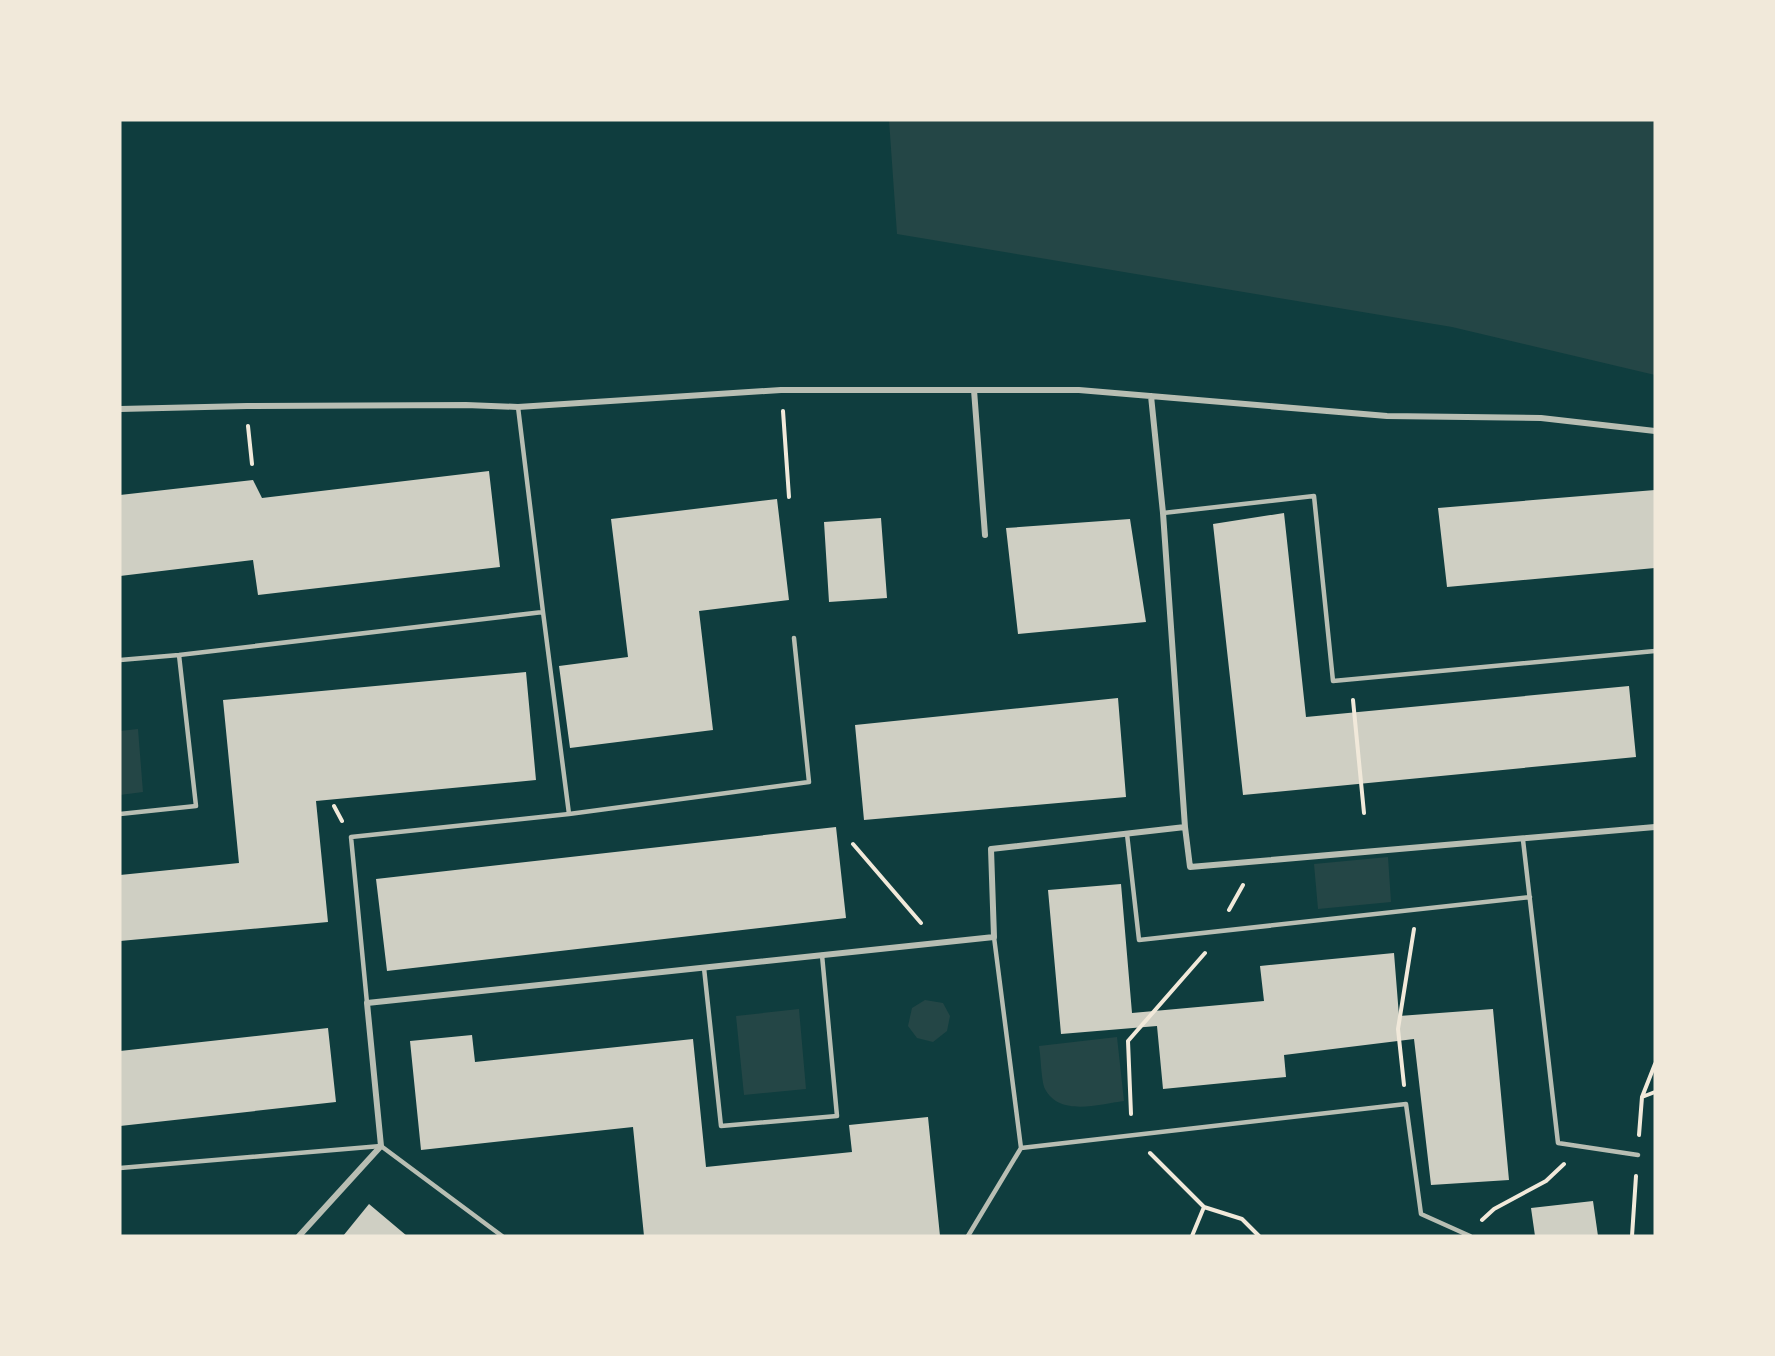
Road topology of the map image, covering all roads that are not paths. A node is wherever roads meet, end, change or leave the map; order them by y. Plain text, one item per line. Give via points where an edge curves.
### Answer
1 (974, 390) junction
2 (1151, 396) junction
3 (518, 407) junction
4 (120, 409) edge
5 (1655, 431) edge
6 (1163, 513) junction
7 (985, 535) dead end
8 (543, 612) junction
9 (794, 638) dead end
10 (1655, 651) edge
11 (179, 655) junction
12 (120, 660) edge
13 (120, 814) edge
14 (569, 814) junction
15 (1185, 827) junction
16 (1655, 827) edge
17 (1127, 834) junction
18 (1523, 840) junction
19 (1530, 897) junction
20 (994, 937) junction
21 (822, 955) junction
22 (704, 968) junction
23 (368, 1003) junction
24 (381, 1146) junction
25 (1021, 1148) junction
26 (1638, 1155) dead end
27 (120, 1168) edge
28 (1468, 1235) edge
29 (299, 1236) edge
30 (502, 1236) edge
31 (968, 1236) edge

1 - 2 street via 1079,390
1 - 3 street via 781,390
1 - 7 street
2 - 5 street via 1387,416 1541,418
2 - 6 street
3 - 4 street
3 - 8 lane
6 - 10 lane via 1314,496 1333,681
6 - 15 street
8 - 11 lane
8 - 14 lane
9 - 14 lane via 809,782
11 - 12 lane
11 - 13 lane via 196,807
14 - 23 lane via 351,837
15 - 17 street
15 - 18 street via 1190,867
16 - 18 street
17 - 19 lane via 1139,940
17 - 20 street via 991,849
18 - 19 lane
19 - 26 lane via 1558,1143
20 - 21 street
20 - 25 lane
21 - 22 street
21 - 22 lane via 837,1116 721,1126
22 - 23 street
23 - 24 street
24 - 27 lane
24 - 29 street
24 - 30 lane
25 - 28 lane via 1406,1104 1421,1214
25 - 31 lane

